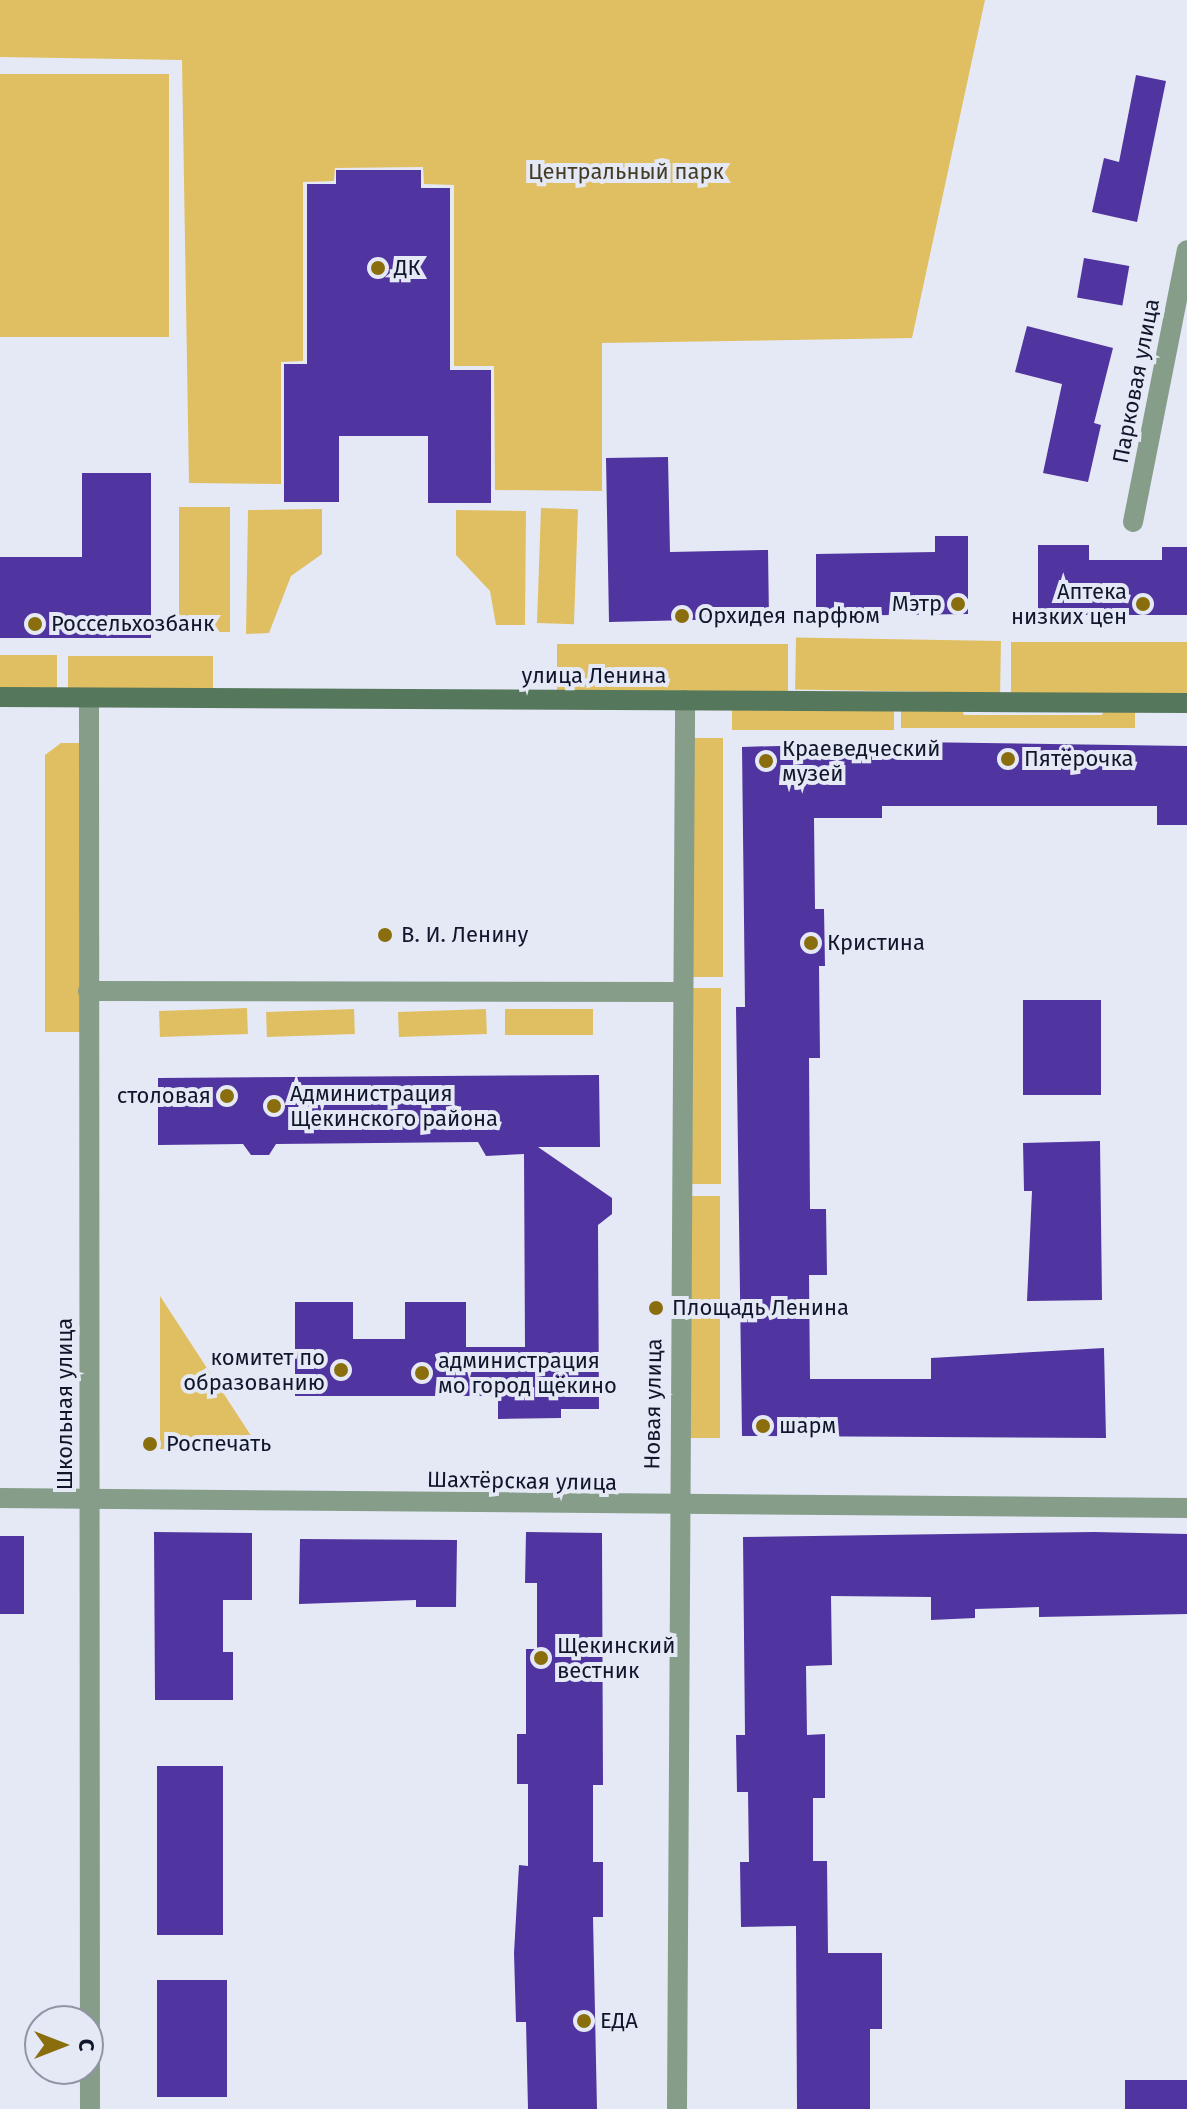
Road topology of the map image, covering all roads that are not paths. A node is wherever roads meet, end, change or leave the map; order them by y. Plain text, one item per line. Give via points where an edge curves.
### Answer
1 (1187, 250) edge
2 (1133, 522) dead end
3 (0, 697) edge
4 (89, 698) junction
5 (685, 700) junction
6 (1187, 703) edge
7 (88, 991) junction
8 (681, 992) junction
9 (0, 1498) edge
10 (89, 1498) junction
11 (676, 1508) junction
12 (1187, 1508) edge
13 (90, 2109) edge
14 (677, 2109) edge

1 - 2 street, Парковая улица
3 - 4 street, улица Ленина
4 - 5 street, улица Ленина
4 - 7 street, Школьная улица
5 - 6 street, улица Ленина
5 - 8 street, Новая улица
7 - 8 street
7 - 10 street, Школьная улица
8 - 11 street, Новая улица
9 - 10 street, Шахтёрская улица
10 - 11 street, Шахтёрская улица
10 - 13 street, Школьная улица
11 - 12 street, Шахтёрская улица
11 - 14 street, Новая улица

